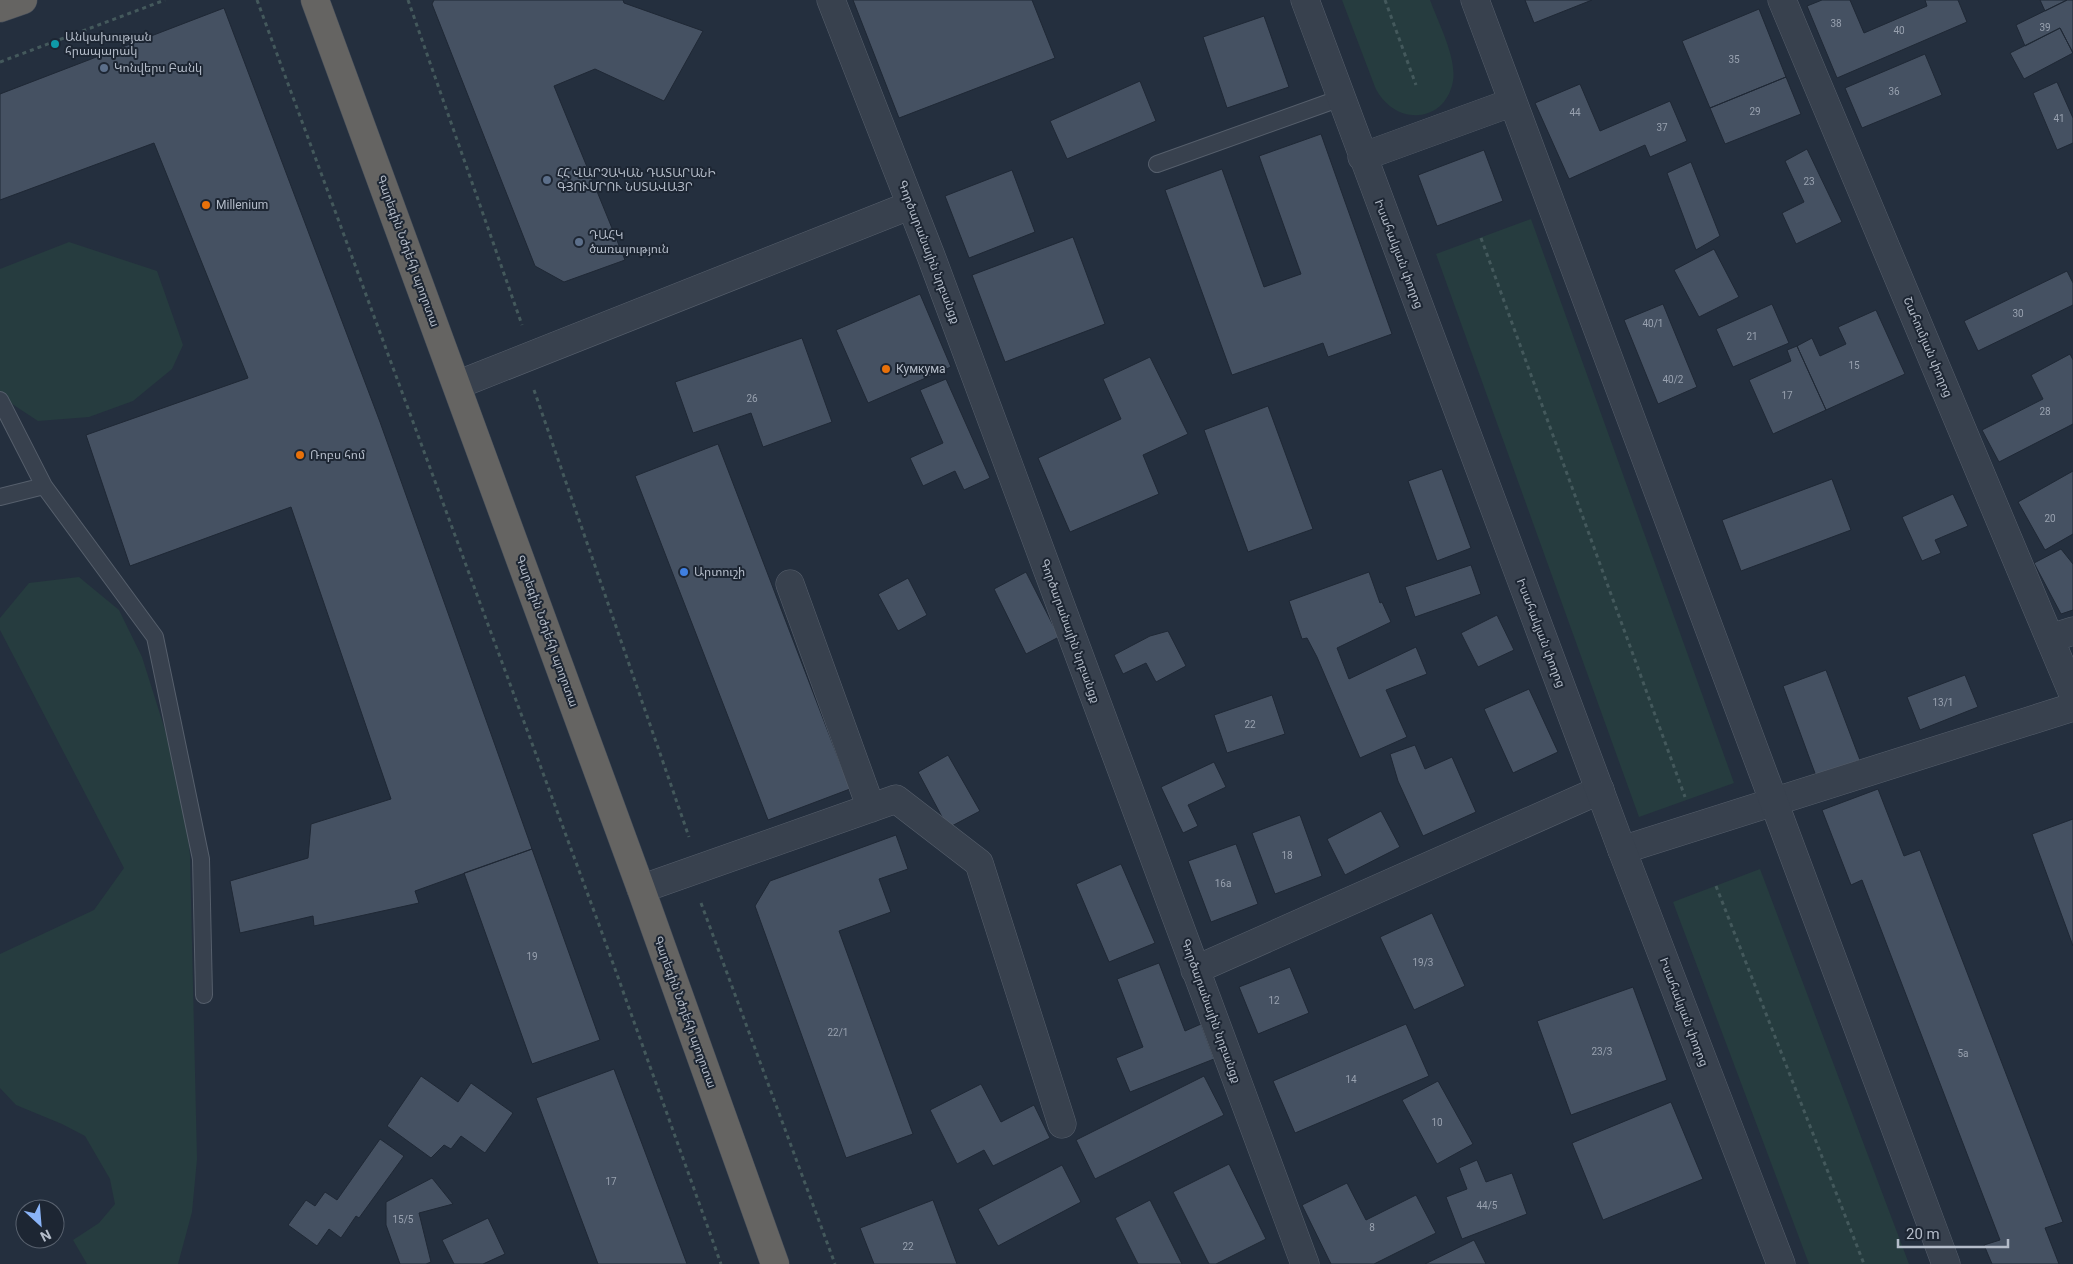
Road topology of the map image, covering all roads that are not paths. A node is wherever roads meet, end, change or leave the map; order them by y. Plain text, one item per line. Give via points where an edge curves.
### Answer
1 (23, 0) edge
2 (315, 0) edge
3 (831, 0) edge
4 (1305, 0) edge
5 (1475, 0) edge
6 (1782, 0) edge
7 (0, 8) edge
8 (1341, 98) junction
9 (1513, 102) junction
10 (1362, 158) junction
11 (1157, 164) dead end
12 (911, 205) junction
13 (457, 385) junction
14 (0, 400) edge
15 (44, 486) junction
16 (0, 497) edge
17 (790, 584) dead end
18 (2062, 634) edge
19 (2073, 694) edge
20 (2073, 707) edge
21 (1600, 790) junction
22 (1772, 803) junction
23 (871, 808) junction
24 (1622, 850) junction
25 (641, 889) junction
26 (1195, 970) junction
27 (204, 995) dead end
28 (1062, 1124) dead end
29 (775, 1264) edge
30 (1305, 1264) edge
31 (1781, 1264) edge
32 (1946, 1264) edge

1 - 7 highway
2 - 13 highway, Գարեգին Նժդեհի պողոտա
3 - 12 street, Գործարանային նրբանցք
4 - 8 street, Իսահակյան փողոց
5 - 9 street
6 - 18 street, Շահումյան փողոց
8 - 10 street, Իսահակյան փողոց
8 - 11 lane
9 - 10 street
9 - 22 street
10 - 21 street, Իսահակյան փողոց
12 - 13 street
12 - 26 street, Գործարանային նրբանցք
13 - 25 highway, Գարեգին Նժդեհի պողոտա
14 - 15 lane
15 - 16 lane
15 - 27 lane via 155,637 201,858
17 - 23 street
18 - 19 street, Շահումյան փողոց
20 - 22 street
21 - 24 street, Իսահակյան փողոց
21 - 26 street
22 - 24 street
22 - 32 street
23 - 25 street
23 - 28 street via 896,799 978,863
24 - 31 street, Իսահակյան փողոց
25 - 29 highway, Գարեգին Նժդեհի պողոտա
26 - 30 street, Գործարանային նրբանցք

